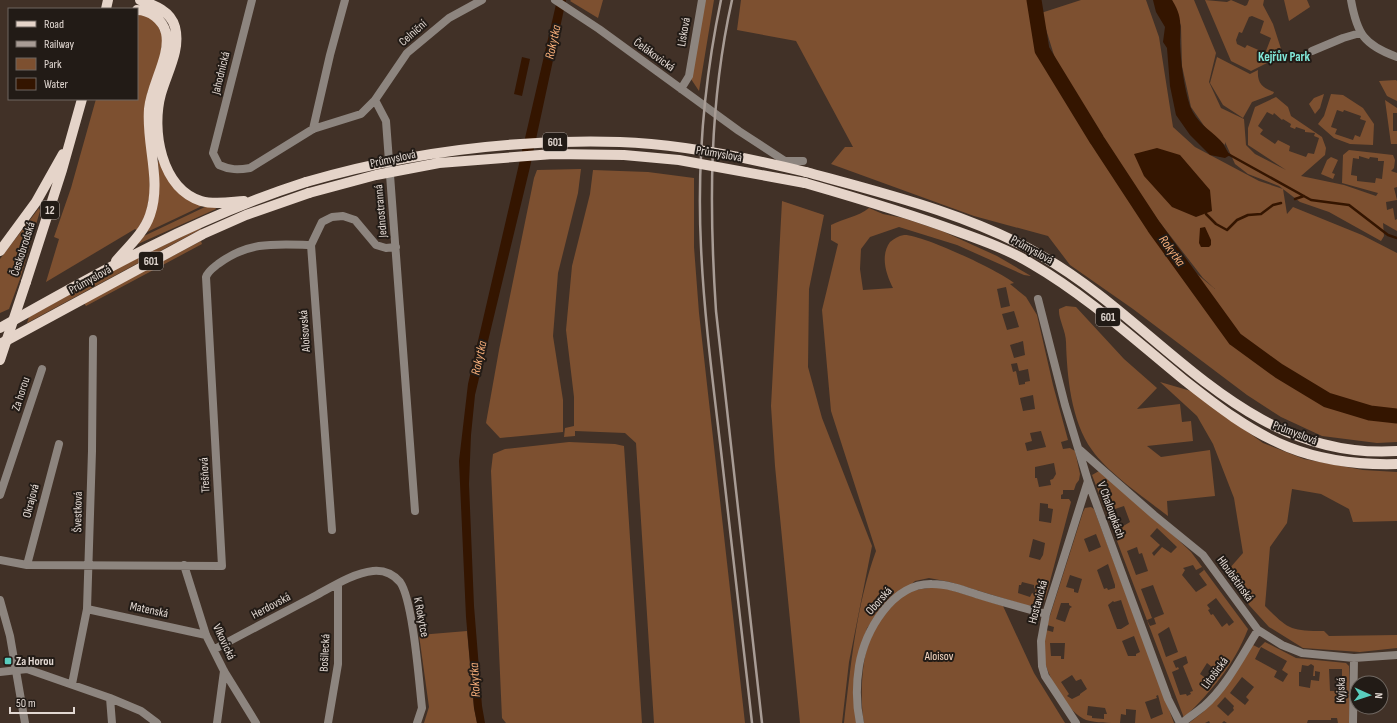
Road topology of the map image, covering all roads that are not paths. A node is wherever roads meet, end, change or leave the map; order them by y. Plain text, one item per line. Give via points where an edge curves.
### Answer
1 (135, 0) edge
2 (141, 0) edge
3 (252, 0) edge
4 (345, 0) edge
5 (482, 0) edge
6 (555, 0) edge
7 (702, 0) edge
8 (1351, 0) edge
9 (138, 10) edge
10 (1360, 33) junction
11 (1312, 52) dead end
12 (1397, 57) edge
13 (681, 89) junction
14 (82, 100) edge
15 (375, 100) junction
16 (313, 129) junction
17 (71, 138) junction
18 (802, 161) dead end
19 (252, 200) junction
20 (311, 245) junction
21 (396, 247) junction
22 (0, 251) edge
23 (110, 267) junction
24 (1038, 299) dead end
25 (0, 328) edge
26 (93, 339) dead end
27 (0, 344) edge
28 (0, 360) edge
29 (42, 369) dead end
30 (59, 444) dead end
31 (1080, 450) junction
32 (1397, 451) edge
33 (1397, 464) edge
34 (1088, 481) junction
35 (0, 495) edge
36 (415, 511) dead end
37 (332, 530) dead end
38 (0, 560) edge
39 (27, 565) junction
40 (89, 565) junction
41 (184, 565) junction
42 (338, 584) junction
43 (0, 600) edge
44 (87, 609) junction
45 (1046, 614) junction
46 (1258, 630) junction
47 (206, 635) junction
48 (215, 649) junction
49 (1397, 655) edge
50 (1354, 658) junction
51 (16, 670) junction
52 (224, 671) junction
53 (0, 672) edge
54 (72, 684) junction
55 (110, 698) junction
56 (25, 723) edge
57 (112, 723) edge
58 (157, 723) edge
59 (217, 723) edge
60 (256, 723) edge
61 (328, 723) edge
62 (417, 723) edge
63 (860, 723) edge
64 (1076, 723) edge
65 (1181, 723) edge
66 (1353, 723) edge

1 - 2 main road
2 - 19 main road via 164,12 172,20 176,32 175,54 158,110 158,140 166,166 183,188 200,200
3 - 16 street, Jahodnická via 213,153 218,165 228,169 250,168
4 - 16 street
5 - 15 street, Celniční via 449,18 407,53
6 - 13 street, Čelákovická
7 - 13 street, Lísková via 691,69
8 - 10 street
9 - 23 main road via 160,20 167,39 149,109 154,193 150,216 140,234
10 - 11 street
10 - 12 street via 1383,52
13 - 18 street, Čelákovická via 785,161
14 - 17 main road, Českobrodská / 12
15 - 16 street via 360,114
15 - 21 street, Jednostranná via 386,121
17 - 22 main road via 36,202
17 - 28 main road, Českobrodská / 12, bridge
19 - 23 main road, Průmyslová / 601 via 198,223
19 - 32 main road, Průmyslová / 601, bridge via 372,164 438,152 512,144 622,142 771,163 950,215 1034,250 1093,290 1228,399 1252,415 1281,431 1303,439 1370,452
20 - 21 street, Aloisovská via 322,222 332,217 343,216 355,220 376,245
20 - 37 street, Aloisovská
20 - 41 street, Třešňová via 271,244 250,247 229,256 207,274 222,566
21 - 36 street, Jednostranná
23 - 25 main road, Průmyslová / 601
24 - 31 street, V Chaloupkách
26 - 40 street, Švestková
27 - 33 main road, Průmyslová / 601, bridge via 203,234 246,215 309,193 376,175 440,163 553,154 624,154 679,160 805,183 914,215 990,243 1032,263 1093,305 1220,408 1268,438 1300,451 1334,460
29 - 35 street, Za horou
30 - 39 street, Okrajová
31 - 34 street, V Chaloupkách
31 - 46 street, Hloubětínská via 1203,555
34 - 45 street, Hostavická
34 - 65 street, V Chaloupkách via 1168,699
38 - 39 street, Třešňová
39 - 40 street, Třešňová
40 - 41 street, Třešňová
40 - 44 street, Švestková
41 - 47 street, Vlkovická
42 - 48 street, Herdovská
42 - 61 street, Bošilecká via 338,664
42 - 62 street, K Rokytce via 372,571 384,571 401,584 409,609 422,708
43 - 51 street
44 - 47 street, Matenská
44 - 54 street, Švestková
45 - 63 street, Oborská via 950,586 917,586 900,594 870,631 859,665 857,705
45 - 64 street, Hostavická via 1040,641 1042,666 1052,687
46 - 50 street, Hloubětínská via 1282,645 1302,653
46 - 65 street, Litošická via 1221,687 1205,705
47 - 48 street, Vlkovická
48 - 52 street, Vlkovická
49 - 50 street, Hloubětínská
50 - 66 street, Kyjská
51 - 53 street
51 - 54 street via 26,670
51 - 56 street
52 - 59 street
52 - 60 street, Vlkovická
54 - 55 street
55 - 57 street
55 - 58 street via 141,711

